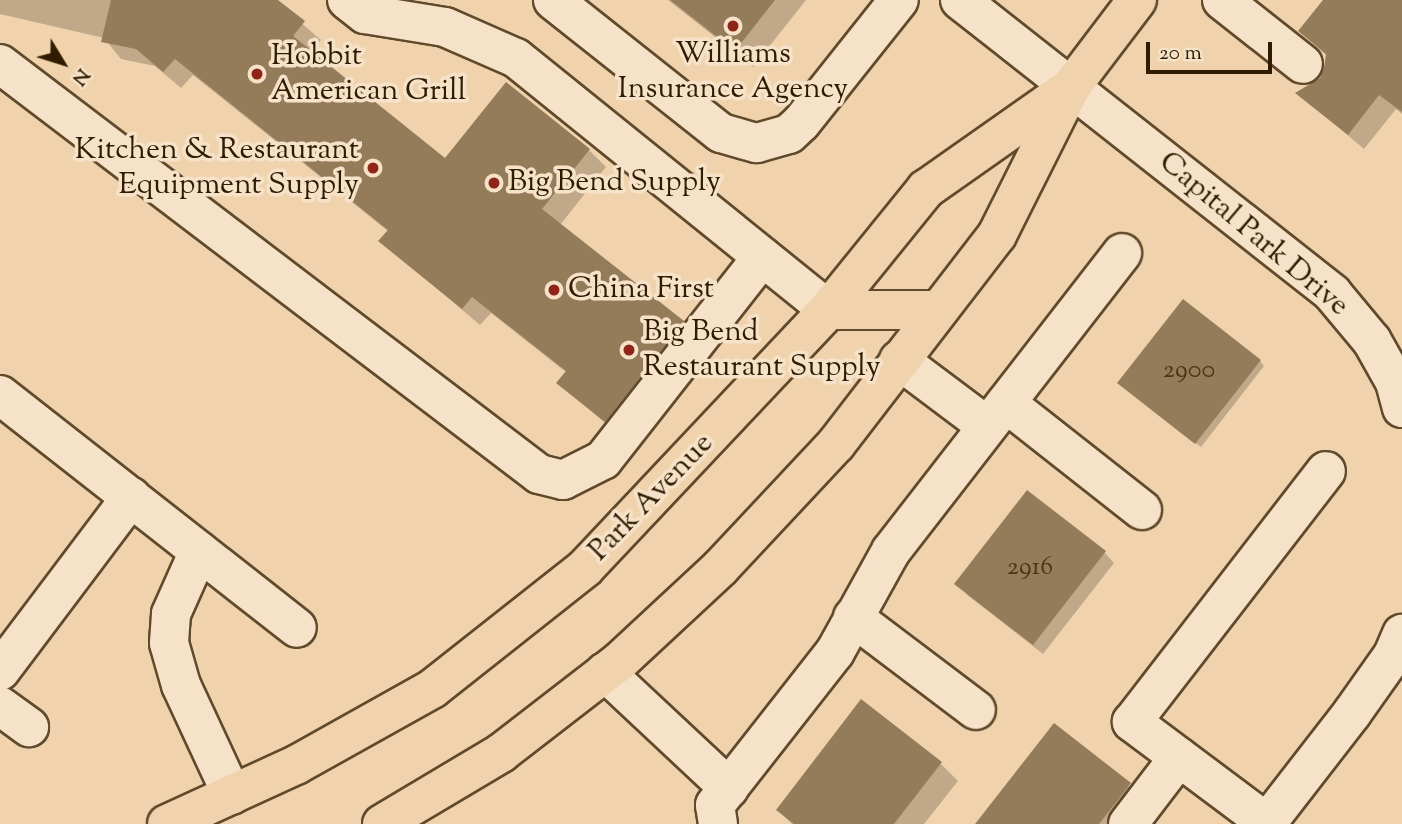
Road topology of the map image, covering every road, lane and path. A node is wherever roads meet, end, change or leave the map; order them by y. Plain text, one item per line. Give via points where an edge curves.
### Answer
1 (347, 0) edge
2 (553, 0) edge
3 (899, 0) edge
4 (960, 0) edge
5 (1137, 0) edge
6 (1222, 0) edge
7 (0, 64) edge
8 (1303, 64) dead end
9 (1071, 87) junction
10 (1122, 253) dead end
11 (762, 257) junction
12 (828, 310) junction
13 (937, 310) junction
14 (899, 359) junction
15 (1, 399) edge
16 (1402, 408) edge
17 (996, 414) junction
18 (1326, 471) dead end
19 (131, 498) junction
20 (1142, 510) dead end
21 (199, 551) junction
22 (853, 617) junction
23 (297, 628) dead end
24 (1402, 634) edge
25 (0, 671) edge
26 (606, 672) junction
27 (976, 710) dead end
28 (1179, 757) junction
29 (729, 788) junction
30 (232, 795) junction
31 (1267, 823) edge
32 (167, 824) edge
33 (382, 824) edge
34 (718, 824) edge
35 (1128, 824) edge

1 - 11 street via 365,14 445,27 516,58
2 - 3 street via 722,133 757,143 789,134 801,123
4 - 9 street, Capital Park Drive
5 - 9 main road, Park Avenue
6 - 8 street
7 - 11 street via 539,474 564,480 603,460
9 - 12 main road, Park Avenue via 926,190
9 - 13 main road, Park Avenue via 997,235
9 - 16 street, Capital Park Drive via 1332,293 1372,341 1395,382
10 - 17 street
11 - 12 street
12 - 13 main road
12 - 30 main road, Park Avenue via 584,568 432,689
13 - 14 main road, Park Avenue
14 - 17 street
14 - 26 main road, Park Avenue via 836,444 720,568
15 - 19 street
17 - 20 street
17 - 22 street via 891,551
18 - 28 street via 1132,722
19 - 21 street
19 - 25 street
21 - 23 street
21 - 30 street via 171,614 169,643 181,685
22 - 27 street
22 - 29 street via 835,652
24 - 31 street via 1359,703
26 - 29 street
26 - 33 main road, Park Avenue via 501,753
28 - 31 street
28 - 35 street
29 - 34 street via 715,805
30 - 32 main road, Park Avenue

